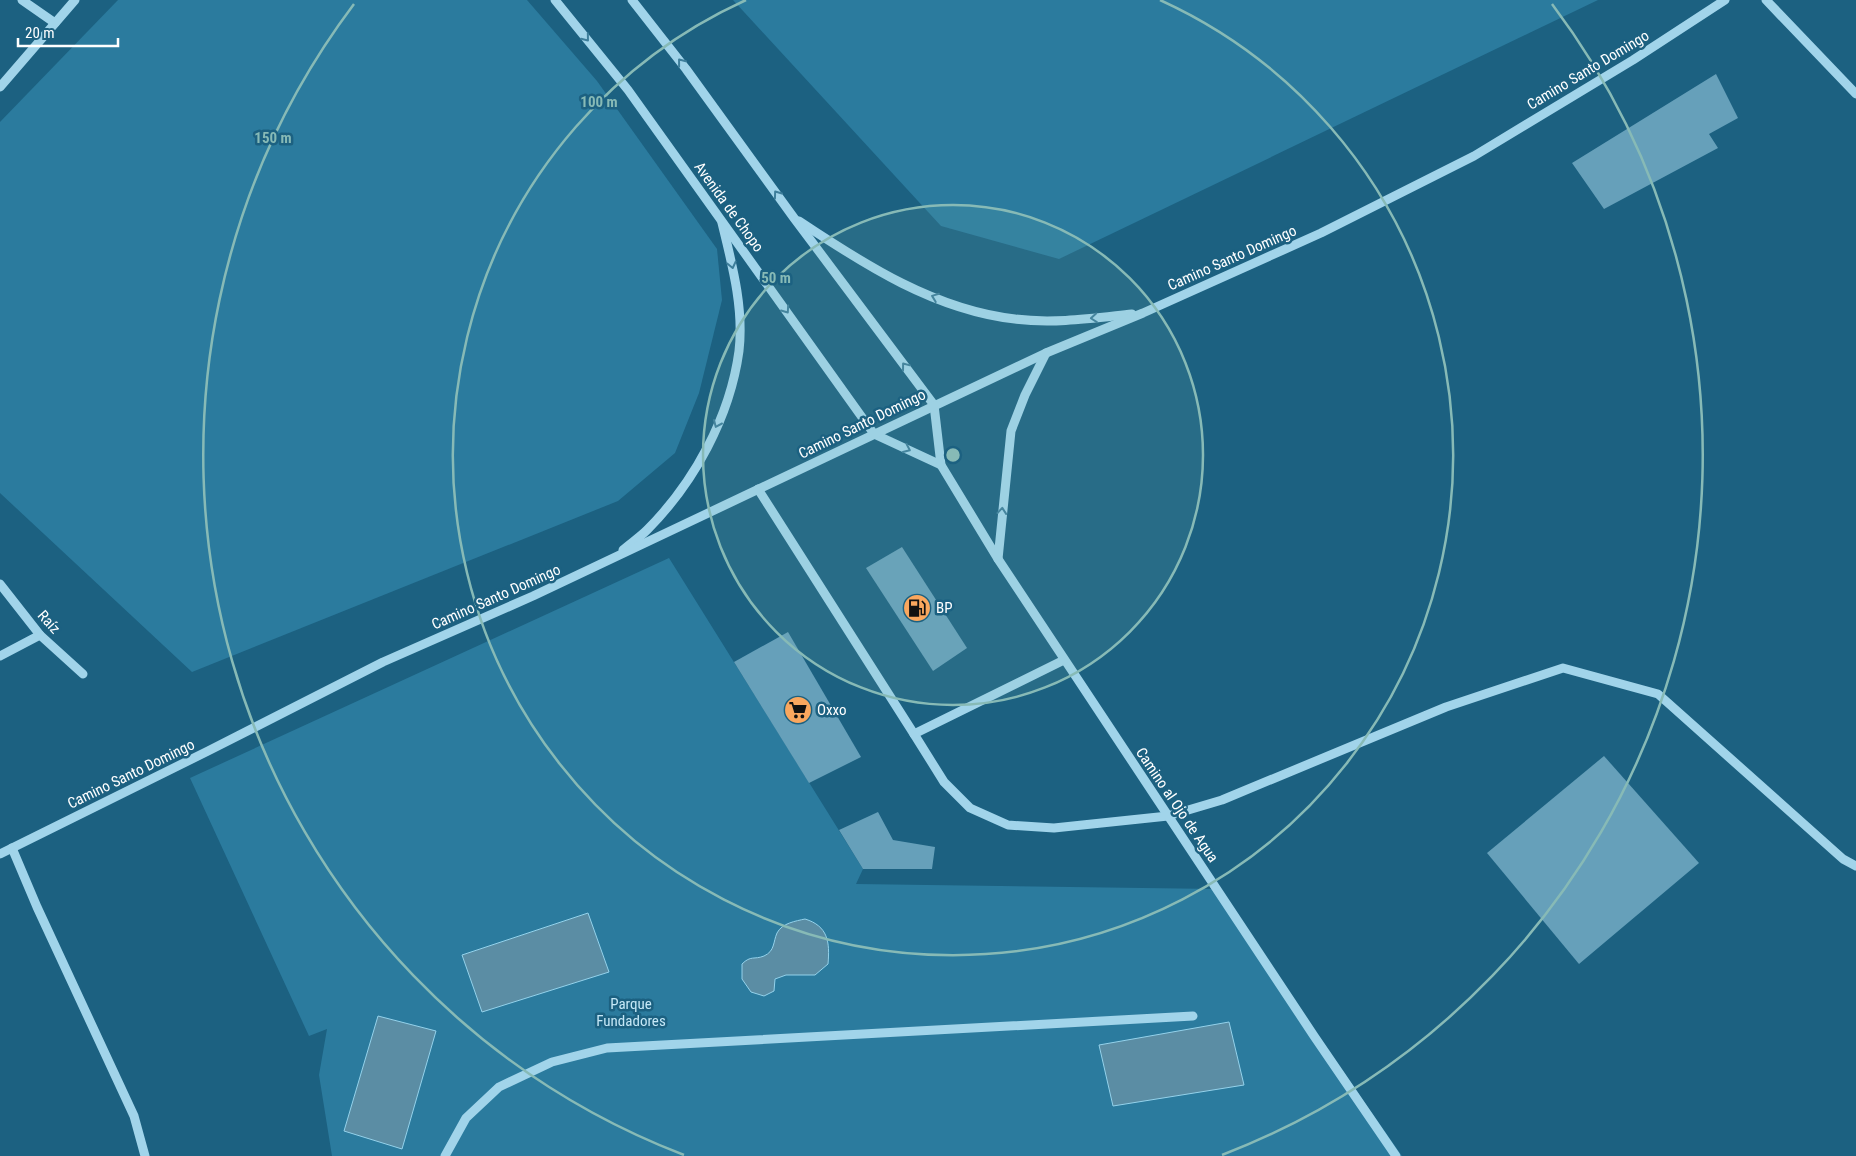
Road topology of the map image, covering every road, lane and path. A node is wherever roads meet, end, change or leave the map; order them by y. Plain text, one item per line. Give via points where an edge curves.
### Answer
1 (22, 0) edge
2 (75, 0) edge
3 (555, 0) edge
4 (632, 0) edge
5 (1725, 0) edge
6 (1766, 0) edge
7 (55, 23) junction
8 (0, 87) edge
9 (1856, 94) edge
10 (721, 218) junction
11 (794, 218) junction
12 (1143, 313) junction
13 (1046, 353) junction
14 (934, 405) junction
15 (874, 434) junction
16 (940, 464) junction
17 (758, 489) junction
18 (612, 559) junction
19 (998, 559) junction
20 (0, 584) edge
21 (40, 635) junction
22 (0, 656) edge
23 (1064, 660) junction
24 (82, 674) dead end
25 (914, 734) junction
26 (1168, 816) junction
27 (12, 848) junction
28 (0, 854) edge
29 (1856, 866) edge
30 (1193, 1016) dead end
31 (145, 1156) edge
32 (445, 1156) edge
33 (1396, 1156) edge

1 - 7 street
2 - 7 street
3 -> 10 street, Avenida de Chopo via 628,90
11 -> 4 street
5 - 12 street, Camino Santo Domingo via 1474,156 1321,232
6 - 9 street
7 - 8 street
10 -> 15 street, Avenida de Chopo
10 -> 18 street via 739,308 739,349 731,386 718,424 694,471 646,531
12 -> 11 street via 1066,320 1017,320 979,313 918,291 871,267
14 -> 11 street
12 - 13 street, Camino Santo Domingo
13 - 14 street, Camino Santo Domingo
19 -> 13 street via 1011,431
14 - 15 street, Camino Santo Domingo
14 - 16 street, Camino al Ojo de Agua
15 -> 16 street
15 - 17 street, Camino Santo Domingo
16 - 19 street, Camino al Ojo de Agua
17 - 18 street, Camino Santo Domingo
17 - 25 street
18 - 27 street, Camino Santo Domingo via 383,662
19 - 23 street, Camino al Ojo de Agua
20 - 21 street, Raíz
21 - 22 street
21 - 24 street, Raíz
23 - 25 street
23 - 26 street, Camino al Ojo de Agua
25 - 26 street via 944,782 970,808 1008,824 1054,828
26 - 29 street via 1222,800 1446,707 1563,668 1658,694 1843,859
26 - 33 street, Camino al Ojo de Agua
27 - 28 street, Camino Santo Domingo
27 - 31 street via 134,1116
30 - 32 street via 606,1048 552,1062 499,1087 466,1118

